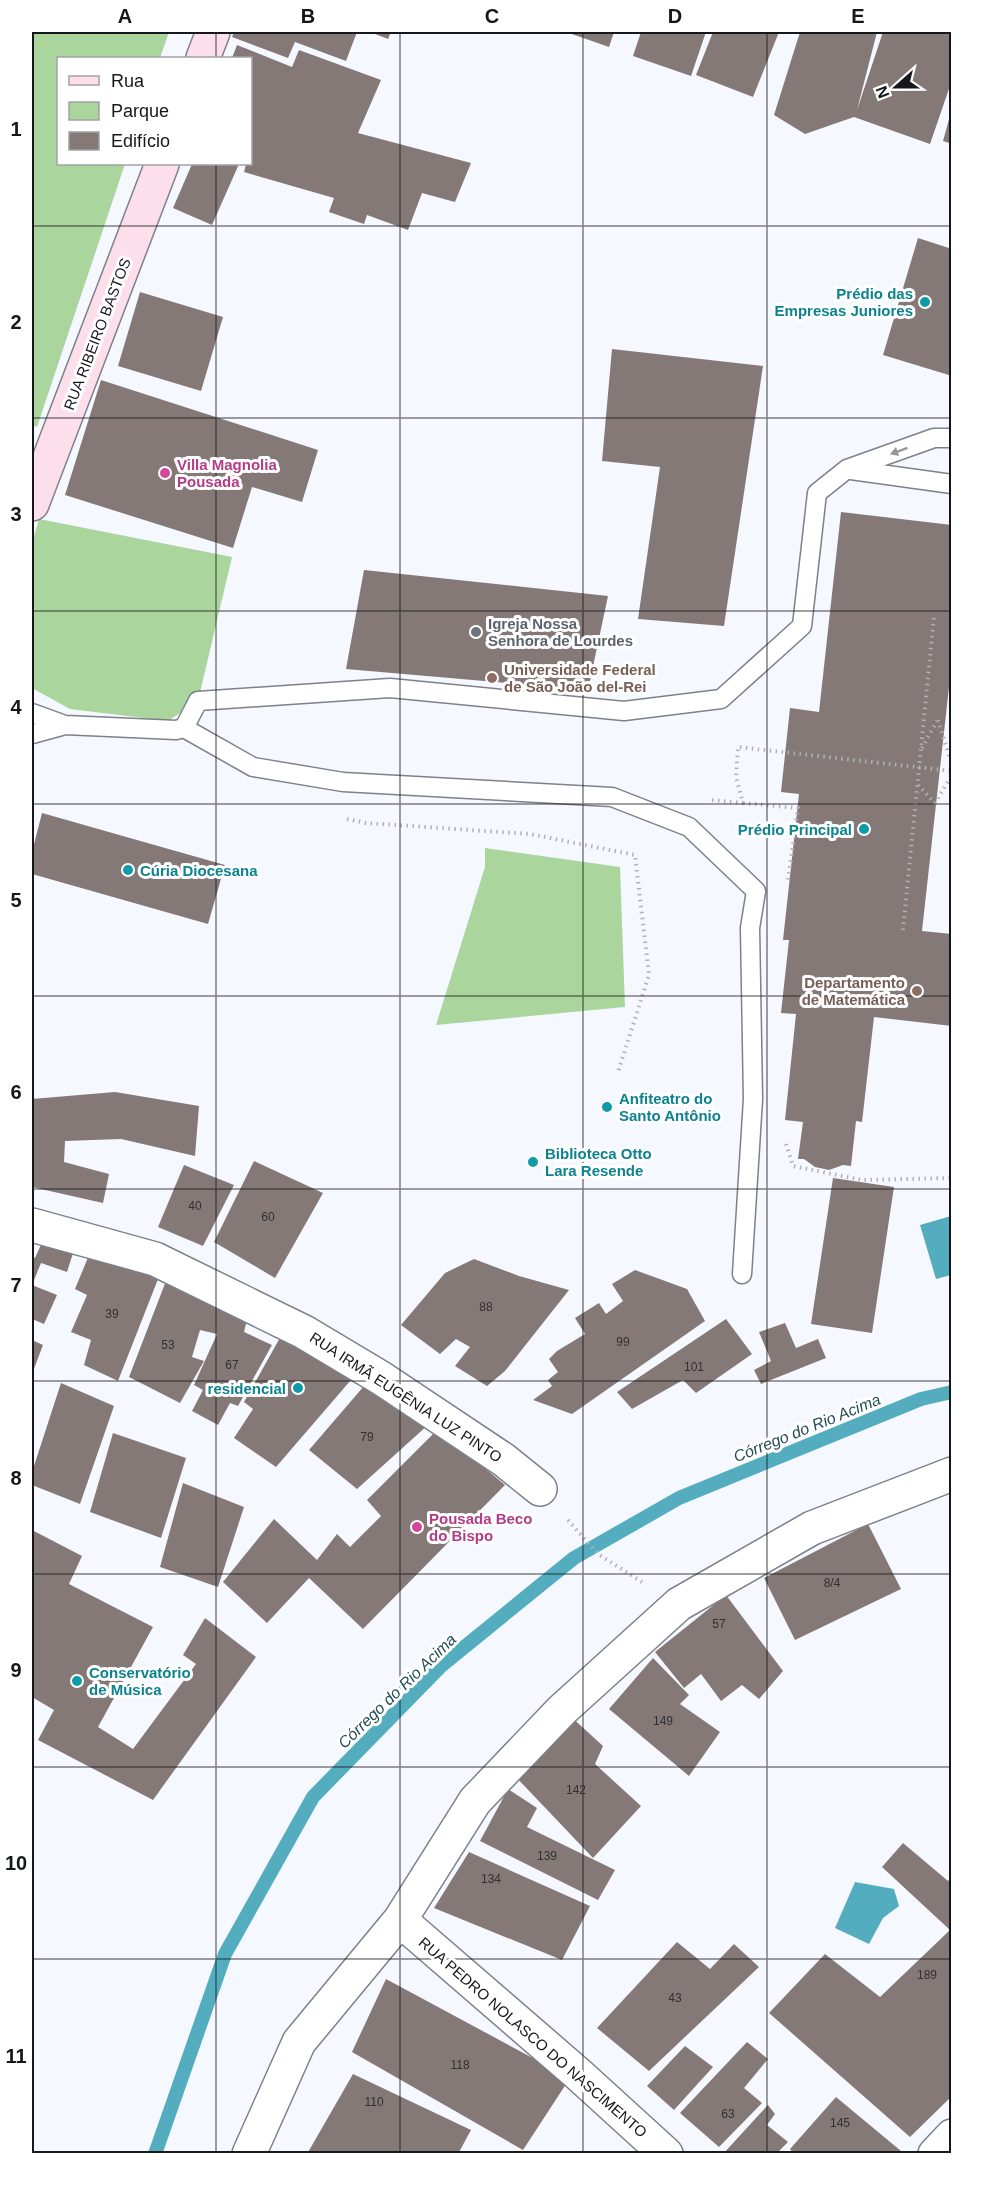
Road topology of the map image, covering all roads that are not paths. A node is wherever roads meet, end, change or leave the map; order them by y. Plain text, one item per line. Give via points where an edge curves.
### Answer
1 (213, 32) edge
2 (203, 57) edge
3 (162, 165) edge
4 (951, 438) edge
5 (847, 470) junction
6 (951, 484) edge
7 (32, 504) edge
8 (32, 713) edge
9 (65, 726) junction
10 (184, 728) junction
11 (32, 734) edge
12 (32, 1225) edge
13 (742, 1274) dead end
14 (951, 1474) edge
15 (540, 1489) road end
16 (400, 1920) junction
17 (951, 2136) edge
18 (249, 2154) edge
19 (666, 2154) edge
20 (934, 2154) edge

1 - 2 main road
3 - 7 main road, RUA RIBEIRO BASTOS
4 -> 5 lane via 934,438
5 - 6 lane
5 - 10 lane via 817,492 802,626 721,699 624,711 390,688 198,701
8 - 9 lane
9 - 10 lane
9 - 11 lane
10 - 13 lane via 253,767 343,782 612,796 689,827 756,891 750,928 753,1099
12 - 15 street, RUA IRMÃ EUGÊNIA LUZ PINTO via 155,1259 304,1332 381,1378
14 - 16 street via 813,1528 679,1604 562,1710 475,1801
16 - 18 street via 299,2042
16 - 19 street, RUA PEDRO NOLASCO DO NASCIMENTO
17 - 20 street

